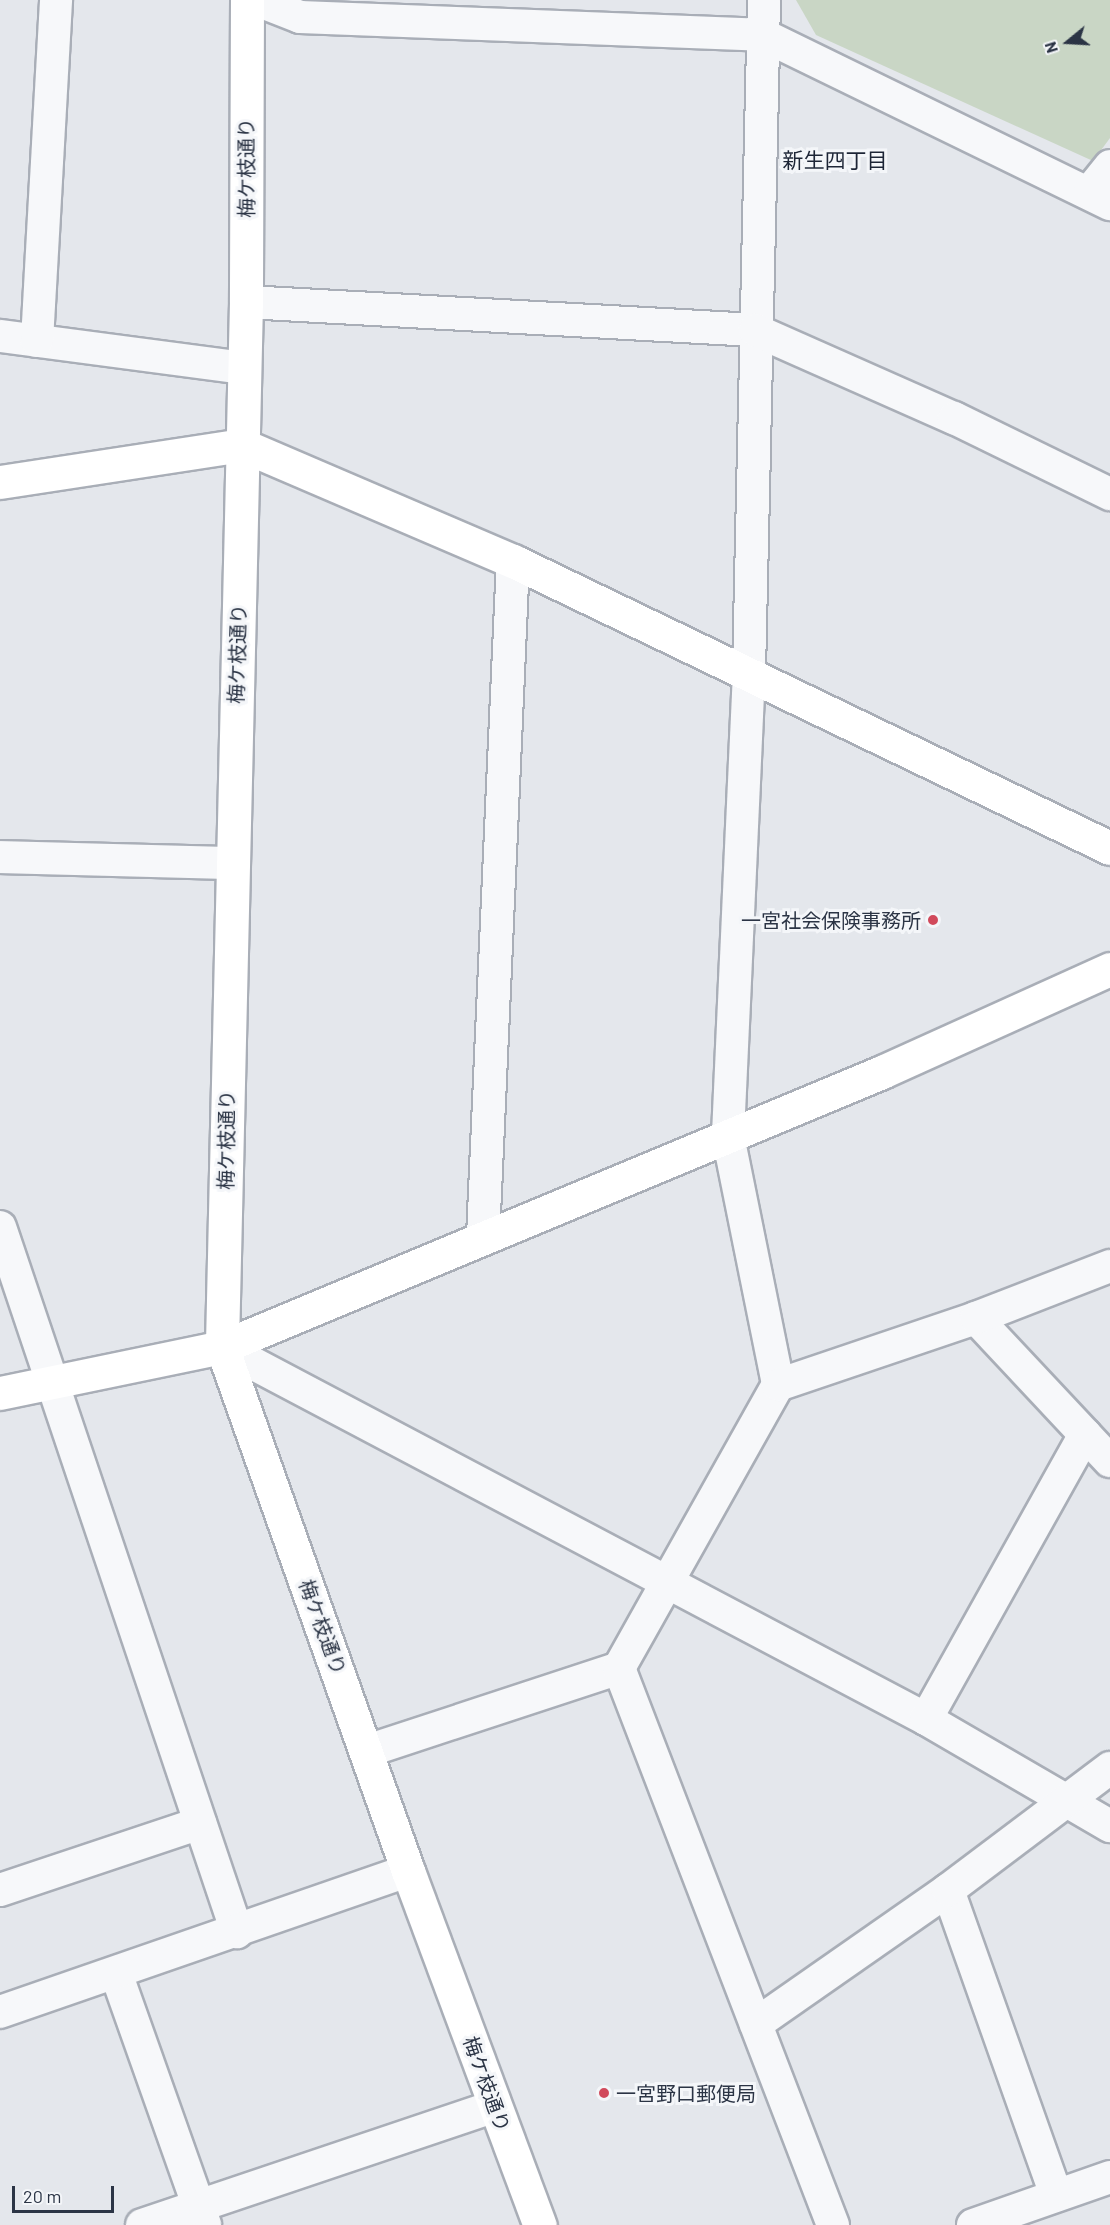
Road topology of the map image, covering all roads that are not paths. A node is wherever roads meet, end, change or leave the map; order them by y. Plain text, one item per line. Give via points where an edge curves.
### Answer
1 (56, 0) edge
2 (247, 0) edge
3 (257, 0) edge
4 (764, 0) edge
5 (763, 35) junction
6 (1110, 166) edge
7 (1100, 198) edge
8 (246, 302) junction
9 (755, 330) junction
10 (0, 336) edge
11 (37, 341) junction
12 (244, 368) junction
13 (242, 445) junction
14 (0, 482) edge
15 (1110, 494) edge
16 (513, 561) junction
17 (748, 672) junction
18 (1110, 848) edge
19 (0, 857) edge
20 (231, 863) junction
21 (1110, 969) edge
22 (728, 1136) junction
23 (0, 1227) edge
24 (483, 1237) junction
25 (1110, 1266) edge
26 (976, 1318) junction
27 (222, 1347) junction
28 (53, 1382) junction
29 (778, 1385) junction
30 (0, 1393) edge
31 (1085, 1434) junction
32 (1110, 1461) edge
33 (667, 1582) junction
34 (619, 1668) junction
35 (927, 1719) junction
36 (367, 1751) junction
37 (1110, 1768) edge
38 (1067, 1799) junction
39 (200, 1823) junction
40 (1110, 1826) edge
41 (408, 1871) junction
42 (0, 1890) edge
43 (948, 1890) junction
44 (237, 1932) junction
45 (116, 1973) junction
46 (0, 2012) edge
47 (756, 2024) junction
48 (495, 2106) junction
49 (1110, 2177) edge
50 (1045, 2207) edge
51 (202, 2216) edge
52 (142, 2225) edge
53 (540, 2225) edge
54 (833, 2225) edge
55 (973, 2225) edge

1 - 11 street
2 - 8 street, 梅ケ枝通り
3 - 5 street via 300,17
4 - 5 street
5 - 7 street
5 - 9 street
6 - 7 street
8 - 9 street
8 - 12 street, 梅ケ枝通り
9 - 15 street via 954,418
9 - 17 street
10 - 11 street
11 - 12 street
12 - 13 street, 梅ケ枝通り
13 - 14 street
13 - 16 street
13 - 20 street, 梅ケ枝通り
16 - 17 street
16 - 24 street
17 - 18 street
17 - 22 street
19 - 20 street
20 - 27 street, 梅ケ枝通り
21 - 22 street via 882,1072
22 - 24 street
22 - 29 street
23 - 28 street
24 - 27 street
25 - 26 street
26 - 29 street
26 - 31 street
27 - 28 street
27 - 33 street
27 - 36 street, 梅ケ枝通り
28 - 30 street
28 - 39 street
29 - 33 street
31 - 32 street
31 - 35 street
33 - 34 street
33 - 35 street
34 - 36 street
34 - 47 street
35 - 38 street
36 - 41 street, 梅ケ枝通り
37 - 38 street
38 - 40 street
38 - 43 street
39 - 42 street
39 - 44 street
41 - 44 street
41 - 48 street, 梅ケ枝通り
43 - 47 street
43 - 50 street
44 - 45 street
45 - 46 street
45 - 51 street
47 - 54 street
48 - 51 street
48 - 53 street, 梅ケ枝通り
49 - 50 street
50 - 55 street
51 - 52 street

